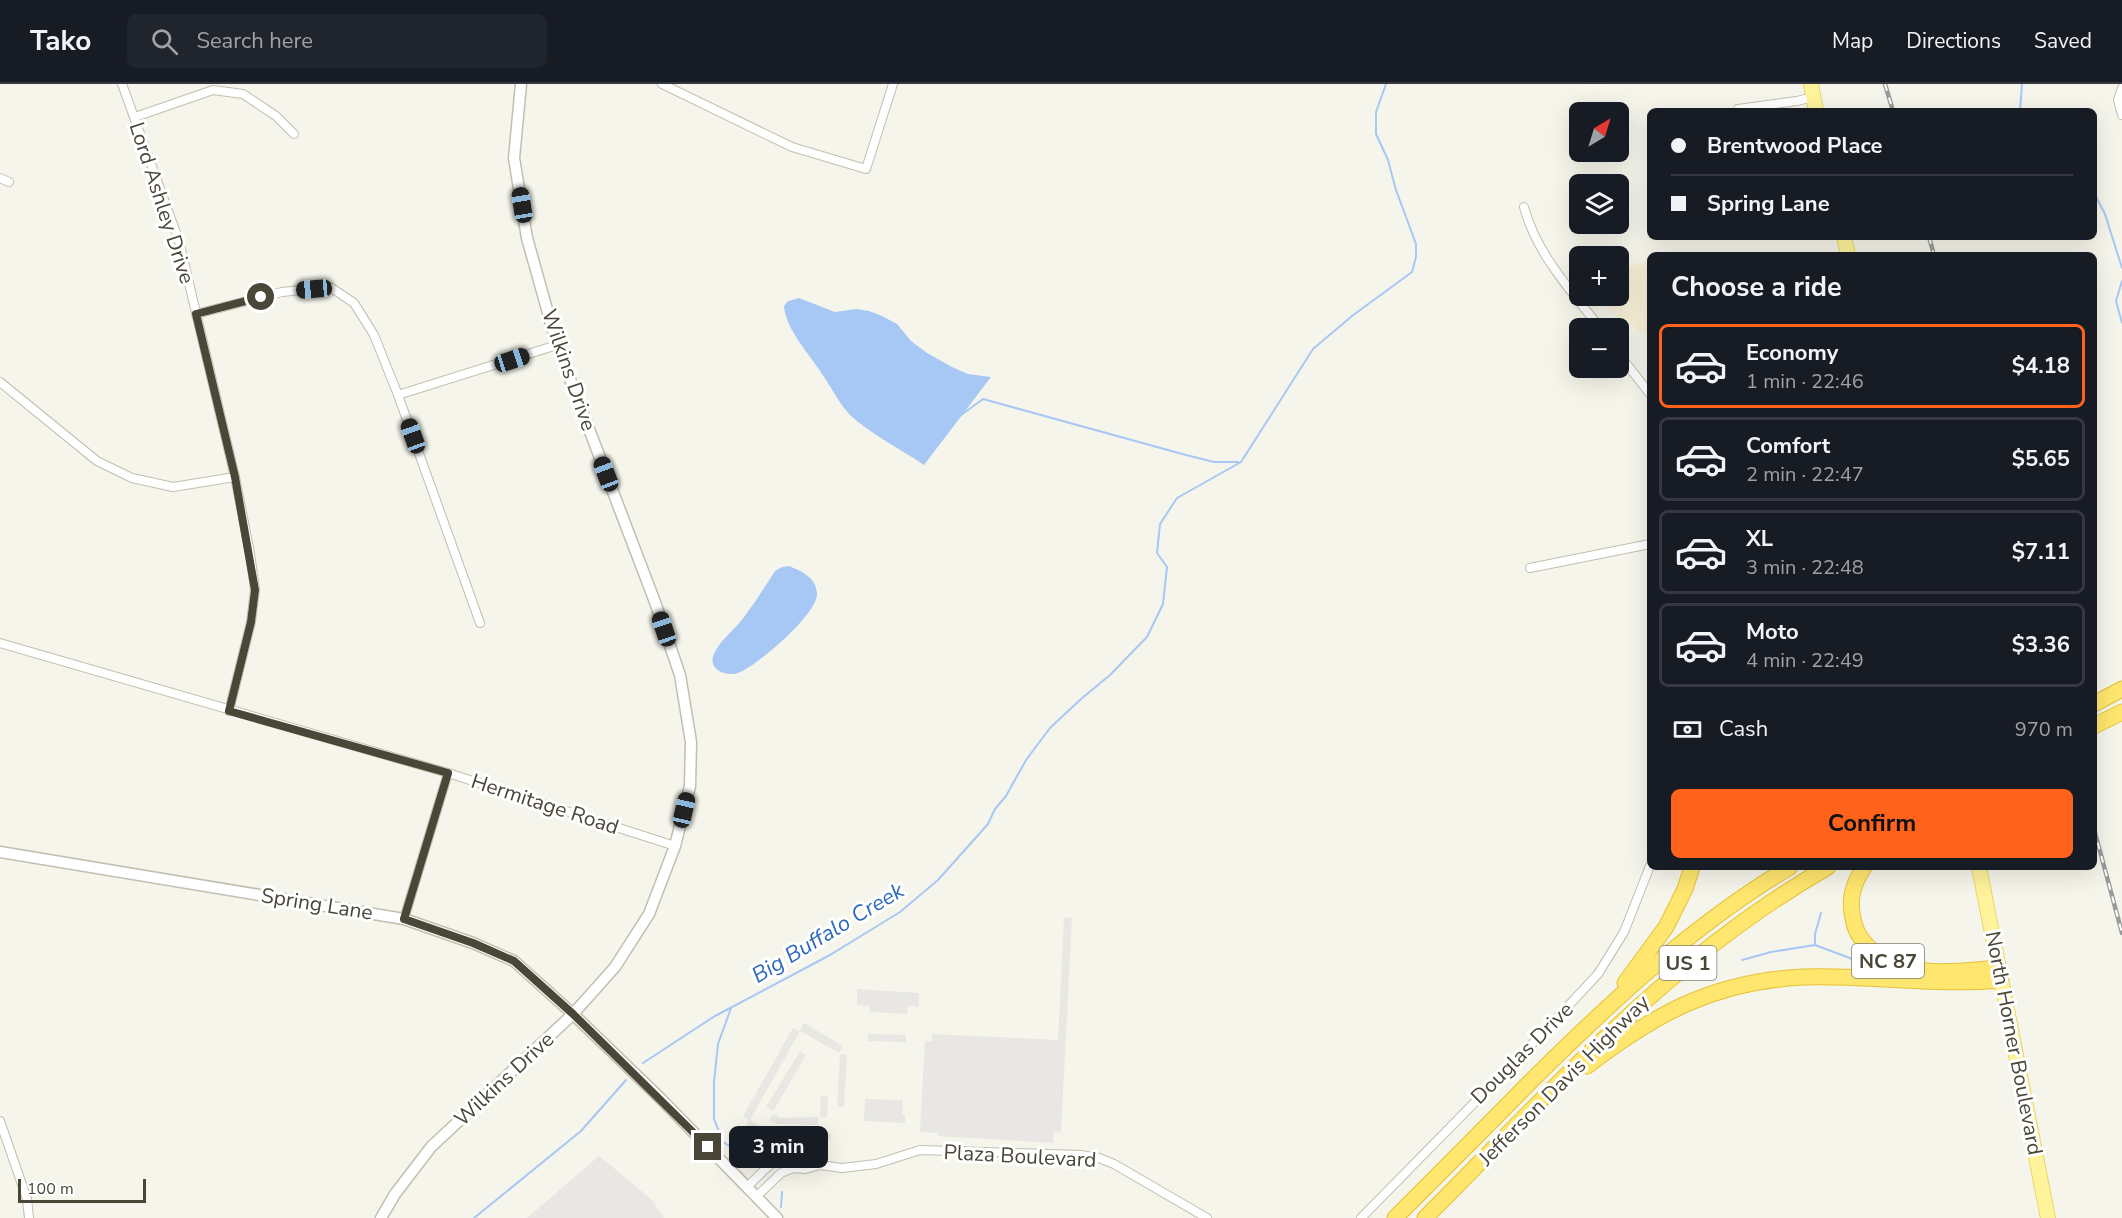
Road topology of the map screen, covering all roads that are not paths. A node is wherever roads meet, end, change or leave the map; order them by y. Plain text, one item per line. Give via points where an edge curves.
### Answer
1 (122, 84) edge
2 (521, 84) edge
3 (662, 84) edge
4 (892, 84) edge
5 (1811, 88) edge
6 (2122, 88) edge
7 (1745, 108) edge
8 (1815, 108) edge
9 (2122, 115) edge
10 (135, 117) junction
11 (294, 134) dead end
12 (0, 178) edge
13 (9, 182) dead end
14 (1524, 207) dead end
15 (196, 314) junction
16 (1592, 318) edge
17 (557, 345) junction
18 (1629, 367) edge
19 (0, 382) edge
20 (1647, 390) edge
21 (398, 395) junction
22 (235, 477) junction
23 (1647, 545) edge
24 (1530, 568) dead end
25 (480, 623) dead end
26 (0, 643) edge
27 (2122, 689) edge
28 (2097, 702) edge
29 (229, 711) junction
30 (2122, 712) edge
31 (2097, 724) edge
32 (448, 773) junction
33 (675, 846) junction
34 (0, 852) edge
35 (1648, 870) edge
36 (1691, 870) edge
37 (1786, 870) edge
38 (1823, 870) edge
39 (1862, 870) edge
40 (1980, 870) edge
41 (404, 919) junction
42 (2000, 974) junction
43 (1615, 1000) junction
44 (573, 1014) junction
45 (1564, 1078) junction
46 (0, 1121) edge
47 (820, 1165) junction
48 (747, 1187) junction
49 (756, 1197) junction
50 (29, 1218) edge
51 (381, 1218) edge
52 (777, 1218) edge
53 (1207, 1218) edge
54 (1361, 1218) edge
55 (1395, 1218) edge
56 (1425, 1218) edge
57 (2048, 1218) edge

1 - 10 street, Lord Ashley Drive
2 - 17 street, Wilkins Drive via 514,158 527,238
3 - 4 street via 792,147 866,169
5 - 7 street via 1797,101
5 - 8 main road
6 - 9 street via 2118,100
10 - 11 street via 213,90 243,94 276,116
10 - 15 street, Lord Ashley Drive via 179,241
12 - 13 street
14 - 16 street via 1541,251
15 - 21 street via 282,292 330,287 354,303 374,335
15 - 22 street, Lord Ashley Drive
17 - 21 street
17 - 33 street, Wilkins Drive via 680,675 691,756 690,786
18 - 20 street
19 - 22 street via 97,461 132,478 173,487
21 - 25 street
22 - 29 street, Lord Ashley Drive via 255,590
23 - 24 street
26 - 29 street, Hermitage Road
27 - 28 highway
29 - 32 street, Hermitage Road
30 - 31 highway
32 - 33 street, Hermitage Road
32 - 41 street
33 - 44 street, Wilkins Drive via 649,914 615,967
34 - 41 street, Spring Lane
35 - 54 street, Douglas Drive via 1624,932 1598,974
36 - 43 highway via 1666,927
37 - 43 highway, Jefferson Davis Highway / US 1 via 1704,925
38 - 45 highway, Jefferson Davis Highway / US 1 via 1734,927 1679,970
39 - 42 highway, NC 87 via 1854,883 1850,909 1865,945 1902,968
40 - 42 main road, North Horner Boulevard
41 - 44 street, Spring Lane via 514,961
42 - 45 highway via 1970,983 1806,977 1734,987 1692,1000 1653,1019 1584,1069
42 - 57 main road, North Horner Boulevard
43 - 55 highway, Jefferson Davis Highway / US 1
44 - 48 street, Spring Lane
44 - 51 street, Wilkins Drive via 431,1147
45 - 56 highway, Jefferson Davis Highway / US 1
46 - 50 street via 27,1199
47 - 48 street, Plaza Boulevard via 798,1154 786,1155
47 - 49 street, Plaza Boulevard via 781,1173
47 - 53 street, Plaza Boulevard via 842,1168 876,1164 920,1150 1081,1155 1114,1164
48 - 49 street, Spring Lane
49 - 52 street, Spring Lane

